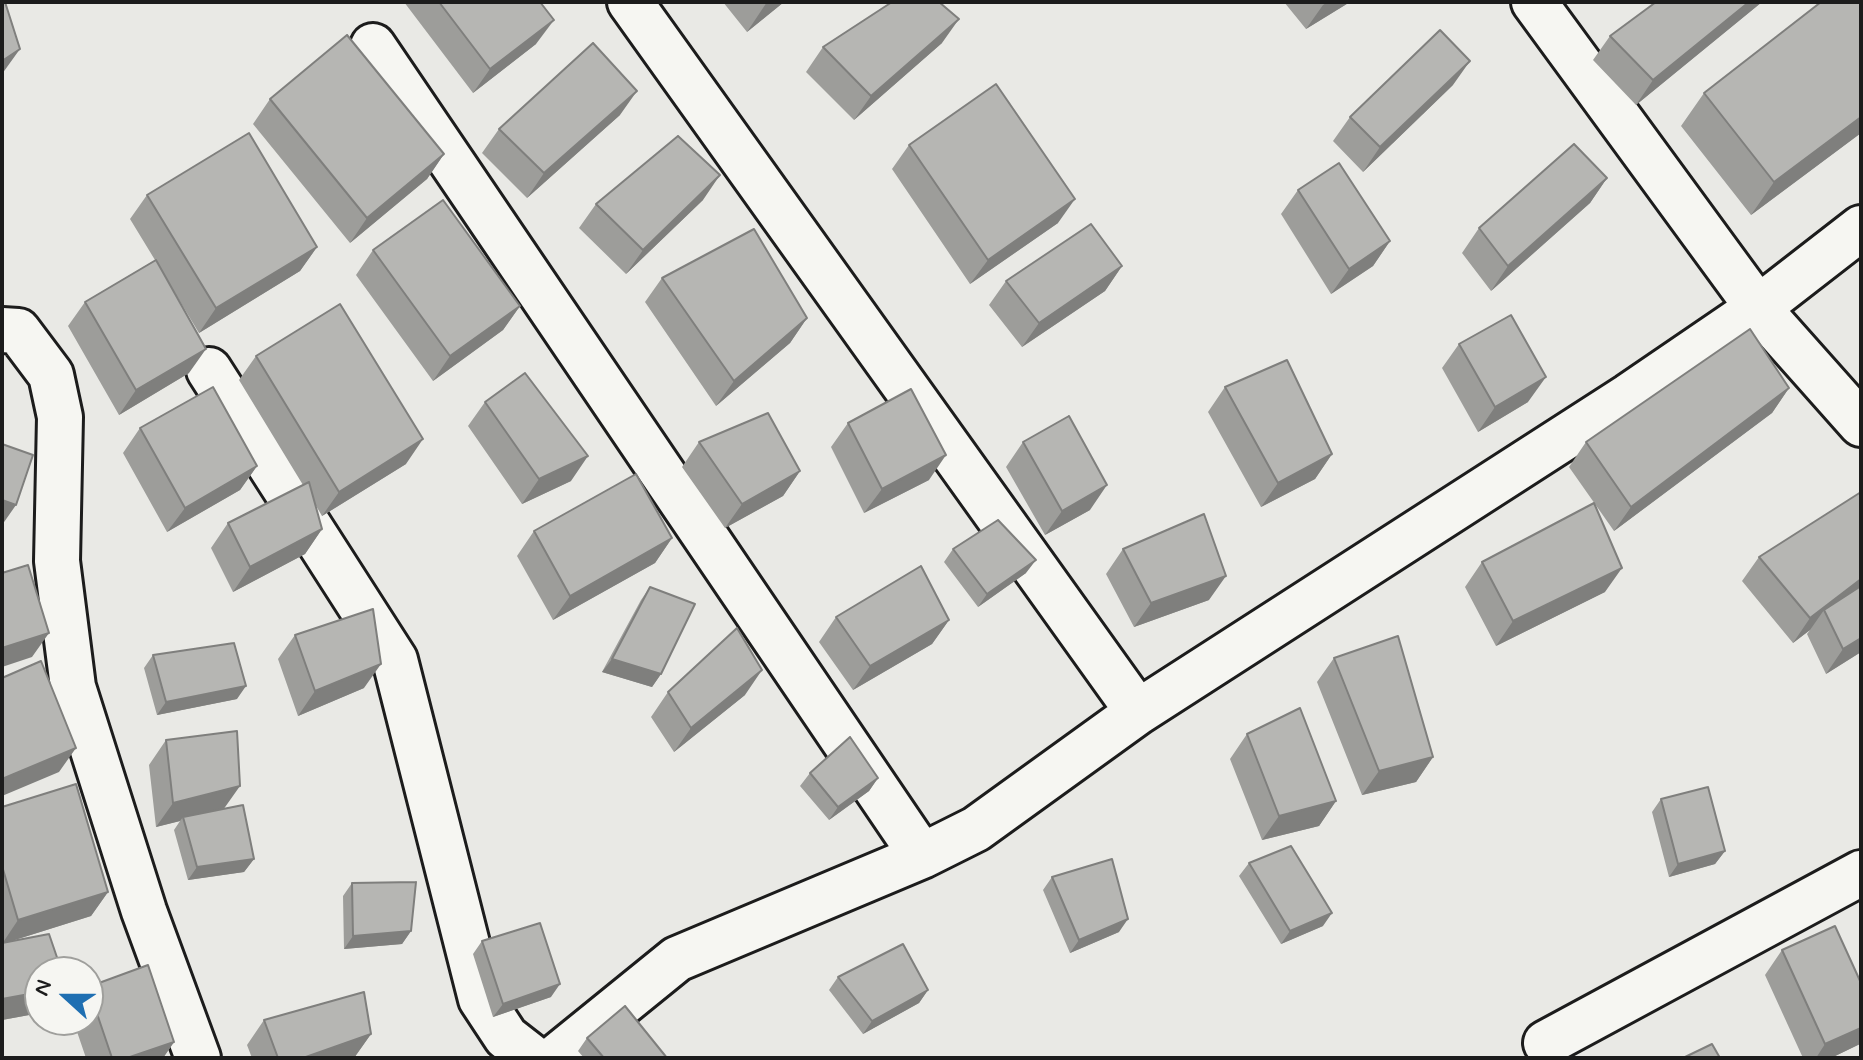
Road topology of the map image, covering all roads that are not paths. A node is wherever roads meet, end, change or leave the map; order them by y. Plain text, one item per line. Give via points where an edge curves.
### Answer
1 (630, 2) edge
2 (1534, 2) edge
3 (373, 46) dead end
4 (1861, 228) edge
5 (1758, 308) junction
6 (7, 320) edge
7 (209, 370) dead end
8 (1861, 424) edge
9 (1138, 712) junction
10 (922, 856) junction
11 (1861, 873) edge
12 (1546, 1043) dead end
13 (198, 1058) edge
14 (533, 1058) edge
15 (555, 1058) edge

1 - 9 street
2 - 5 street
3 - 10 street
4 - 5 street
5 - 8 street
5 - 9 street
6 - 13 street via 51,375 60,417 57,561 73,687 144,911
7 - 14 street via 395,660 481,999 506,1037
9 - 10 street via 976,829
10 - 15 street via 677,959
11 - 12 street

